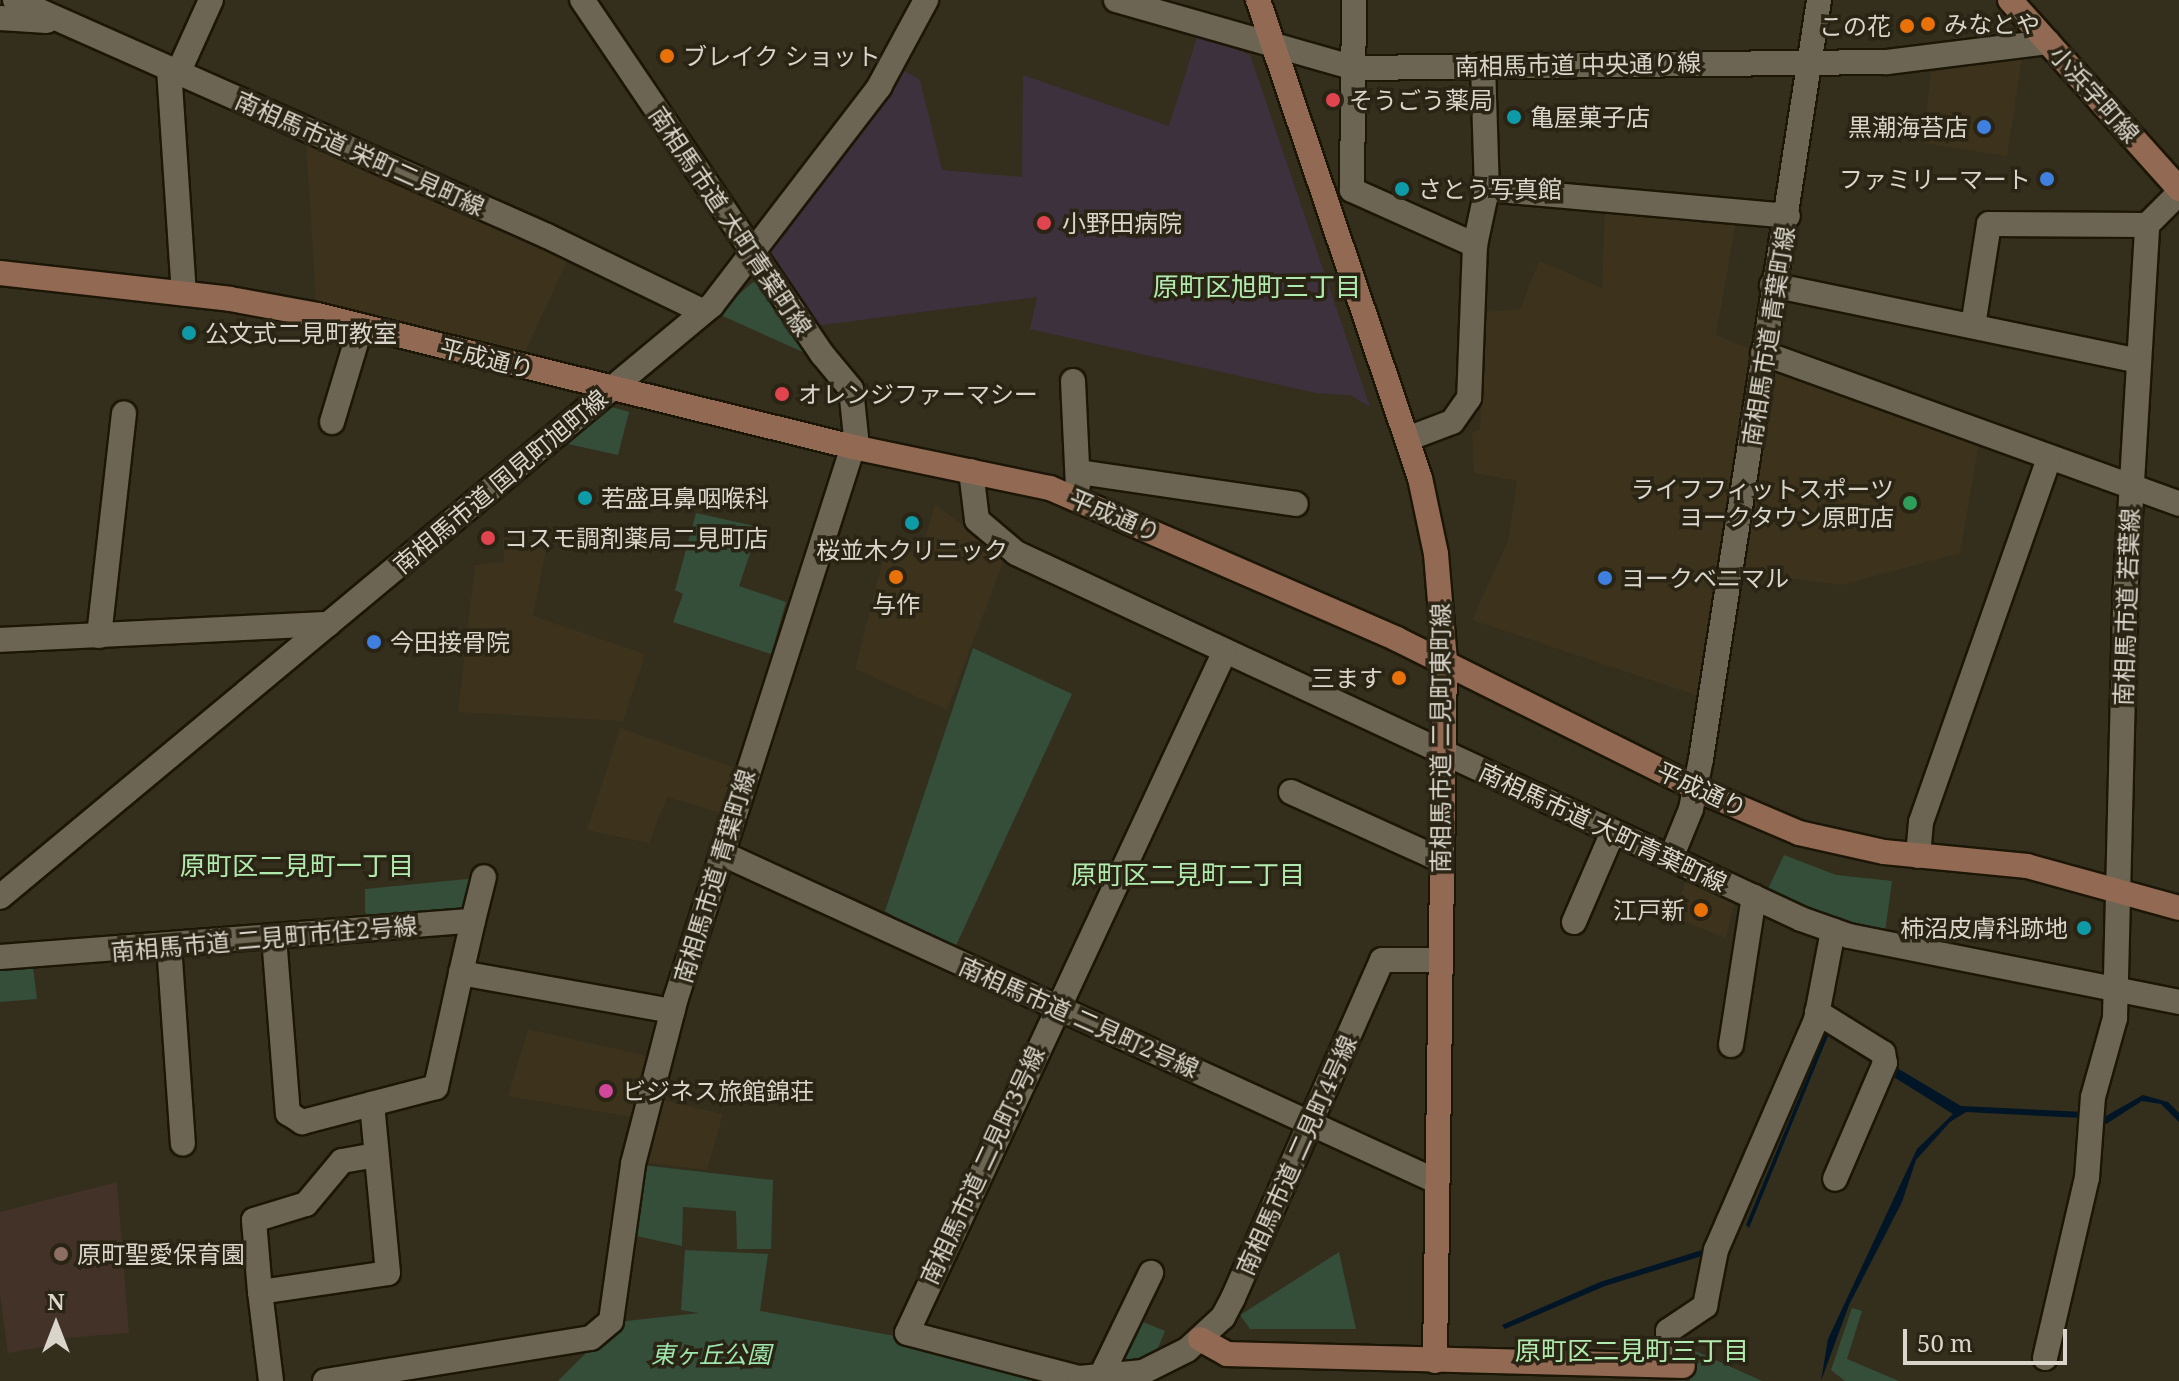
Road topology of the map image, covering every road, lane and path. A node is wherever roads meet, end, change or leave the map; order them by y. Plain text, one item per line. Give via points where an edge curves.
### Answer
1 (211, 0) edge
2 (582, 0) edge
3 (926, 0) edge
4 (1116, 0) edge
5 (1258, 0) edge
6 (1354, 0) edge
7 (1819, 0) edge
8 (2010, 0) edge
9 (29, 3) edge
10 (0, 18) edge
11 (66, 23) junction
12 (2048, 42) junction
13 (1272, 44) junction
14 (1810, 63) junction
15 (1483, 65) junction
16 (1355, 68) junction
17 (174, 71) junction
18 (1487, 189) junction
19 (1352, 190) junction
20 (2179, 191) edge
21 (1325, 195) junction
22 (1788, 216) junction
23 (2147, 225) junction
24 (1475, 245) junction
25 (753, 253) junction
26 (0, 273) edge
27 (1772, 285) junction
28 (184, 294) junction
29 (702, 311) junction
30 (361, 326) junction
31 (1973, 326) junction
32 (1763, 353) junction
33 (2138, 361) junction
34 (1073, 381) dead end
35 (610, 388) junction
36 (124, 413) dead end
37 (332, 422) dead end
38 (1407, 439) junction
39 (853, 447) junction
40 (2049, 459) junction
41 (971, 471) junction
42 (1079, 472) junction
43 (2132, 487) junction
44 (1077, 498) junction
45 (1296, 504) dead end
46 (2179, 504) edge
47 (329, 624) junction
48 (99, 636) junction
49 (0, 640) edge
50 (1225, 651) junction
51 (1445, 661) junction
52 (1441, 752) junction
53 (1695, 787) junction
54 (1291, 792) dead end
55 (1613, 832) junction
56 (723, 854) junction
57 (1918, 856) junction
58 (1671, 858) junction
59 (1439, 859) junction
60 (484, 877) dead end
61 (2118, 891) junction
62 (0, 897) edge
63 (1754, 897) junction
64 (2179, 908) edge
65 (473, 921) junction
66 (1574, 922) dead end
67 (1833, 931) junction
68 (274, 937) junction
69 (169, 945) junction
70 (0, 957) edge
71 (1438, 960) junction
72 (461, 973) junction
73 (2114, 989) junction
74 (2179, 1002) edge
75 (1056, 1008) junction
76 (673, 1011) junction
77 (1817, 1012) junction
78 (1731, 1045) dead end
79 (372, 1104) junction
80 (1311, 1123) junction
81 (183, 1144) dead end
82 (375, 1155) junction
83 (1835, 1179) dead end
84 (1436, 1181) junction
85 (1151, 1273) dead end
86 (260, 1292) junction
87 (1200, 1339) junction
88 (2045, 1358) dead end
89 (1435, 1361) junction
90 (1100, 1378) junction
91 (271, 1381) edge
92 (325, 1381) edge

1 - 17 street
2 - 25 street, 南相馬市道 大町青葉町線
3 - 25 street, 南相馬市道 国見町旭町線 via 879,87
4 - 13 street, 南相馬市道 中央通り線
5 - 13 street, 南相馬市道 二見町東町線
6 - 16 street
7 - 14 street, 南相馬市道 青葉町線
8 - 12 street, 小浜字町線
9 - 11 street, 南相馬市道 栄町二見町線
10 - 11 street
11 - 17 street, 南相馬市道 栄町二見町線
12 - 14 street, 南相馬市道 中央通り線 via 1936,59
12 - 20 street, 小浜字町線
13 - 16 street, 南相馬市道 中央通り線
13 - 21 street, 南相馬市道 二見町東町線
14 - 15 street, 南相馬市道 中央通り線
14 - 22 street, 南相馬市道 青葉町線
15 - 16 street, 南相馬市道 中央通り線
15 - 18 street
16 - 19 street
17 - 28 street
17 - 29 street, 南相馬市道 栄町二見町線 via 535,230
18 - 22 street
18 - 24 street
19 - 21 street
19 - 24 street
20 - 23 street
21 - 38 street, 南相馬市道 二見町東町線
22 - 27 street, 南相馬市道 青葉町線
23 - 31 street via 1989,224
23 - 33 street, 南相馬市道 若葉線
24 - 38 street via 1469,398 1452,422
25 - 29 street, 南相馬市道 国見町旭町線
25 - 39 street, 南相馬市道 大町青葉町線 via 855,395
26 - 28 street, 平成通り
27 - 31 street
27 - 32 street, 南相馬市道 青葉町線
28 - 30 street, 平成通り
29 - 35 street, 南相馬市道 国見町旭町線
30 - 35 street, 平成通り
30 - 37 street
31 - 33 street
32 - 40 street
32 - 53 street, 南相馬市道 青葉町線
33 - 43 street, 南相馬市道 若葉線
34 - 42 street
35 - 39 street, 平成通り
35 - 47 street, 南相馬市道 国見町旭町線 via 576,423
36 - 48 street
38 - 51 street, 南相馬市道 二見町東町線 via 1430,519
39 - 41 street, 平成通り
39 - 56 street, 南相馬市道 青葉町線
40 - 43 street
40 - 57 street via 1921,822
41 - 44 street, 平成通り
41 - 50 street, 南相馬市道 大町青葉町線 via 977,520 1008,547
42 - 44 street
42 - 45 street
43 - 46 street
43 - 61 street, 南相馬市道 若葉線
44 - 51 street, 平成通り
47 - 48 street
47 - 62 street, 南相馬市道 国見町旭町線
48 - 49 street
50 - 52 street, 南相馬市道 大町青葉町線
50 - 75 street, 南相馬市道 二見町3号線
51 - 52 street, 南相馬市道 二見町東町線
51 - 53 street, 平成通り
52 - 55 street, 南相馬市道 大町青葉町線
52 - 59 street, 南相馬市道 二見町東町線
53 - 57 street, 平成通り via 1799,833
53 - 58 street, 南相馬市道 青葉町線
54 - 59 street
55 - 58 street, 南相馬市道 大町青葉町線
55 - 66 street
56 - 75 street, 南相馬市道 二見町2号線
56 - 76 street, 南相馬市道 青葉町線
57 - 61 street, 平成通り via 2027,866
58 - 63 street, 南相馬市道 大町青葉町線
59 - 71 street, 南相馬市道 二見町東町線
60 - 65 street
61 - 64 street, 平成通り
61 - 73 street, 南相馬市道 若葉線
63 - 67 street, 南相馬市道 大町青葉町線
63 - 78 street
65 - 68 street, 南相馬市道 二見町市住2号線
65 - 72 street
67 - 73 street, 南相馬市道 大町青葉町線
67 - 77 street
68 - 69 street, 南相馬市道 二見町市住2号線
68 - 79 street via 288,1113 302,1122
69 - 70 street, 南相馬市道 二見町市住2号線
69 - 81 street
71 - 80 street, 南相馬市道 二見町4号線 via 1382,960
71 - 84 street, 南相馬市道 二見町東町線
72 - 76 street
72 - 79 street via 436,1087
73 - 74 street, 南相馬市道 大町青葉町線
73 - 88 street, 南相馬市道 若葉線 via 2113,1032 2093,1097 2090,1162
75 - 80 street, 南相馬市道 二見町2号線
75 - 90 street, 南相馬市道 二見町3号線 via 907,1333 1046,1371
76 - 92 street, 南相馬市道 青葉町線 via 633,1164 614,1314 591,1338
77 - 83 street via 1883,1065
77 - 89 street via 1716,1250 1705,1306 1668,1331 1675,1365
79 - 82 street
80 - 84 street, 南相馬市道 二見町2号線
80 - 87 street, 南相馬市道 二見町4号線 via 1233,1298 1223,1317
82 - 86 street via 342,1161 306,1204 257,1217
82 - 86 street via 388,1273
84 - 89 street, 南相馬市道 二見町東町線
85 - 90 street
86 - 91 street
87 - 89 street via 1227,1354
87 - 90 street, 南相馬市道 二見町4号線 via 1149,1370

